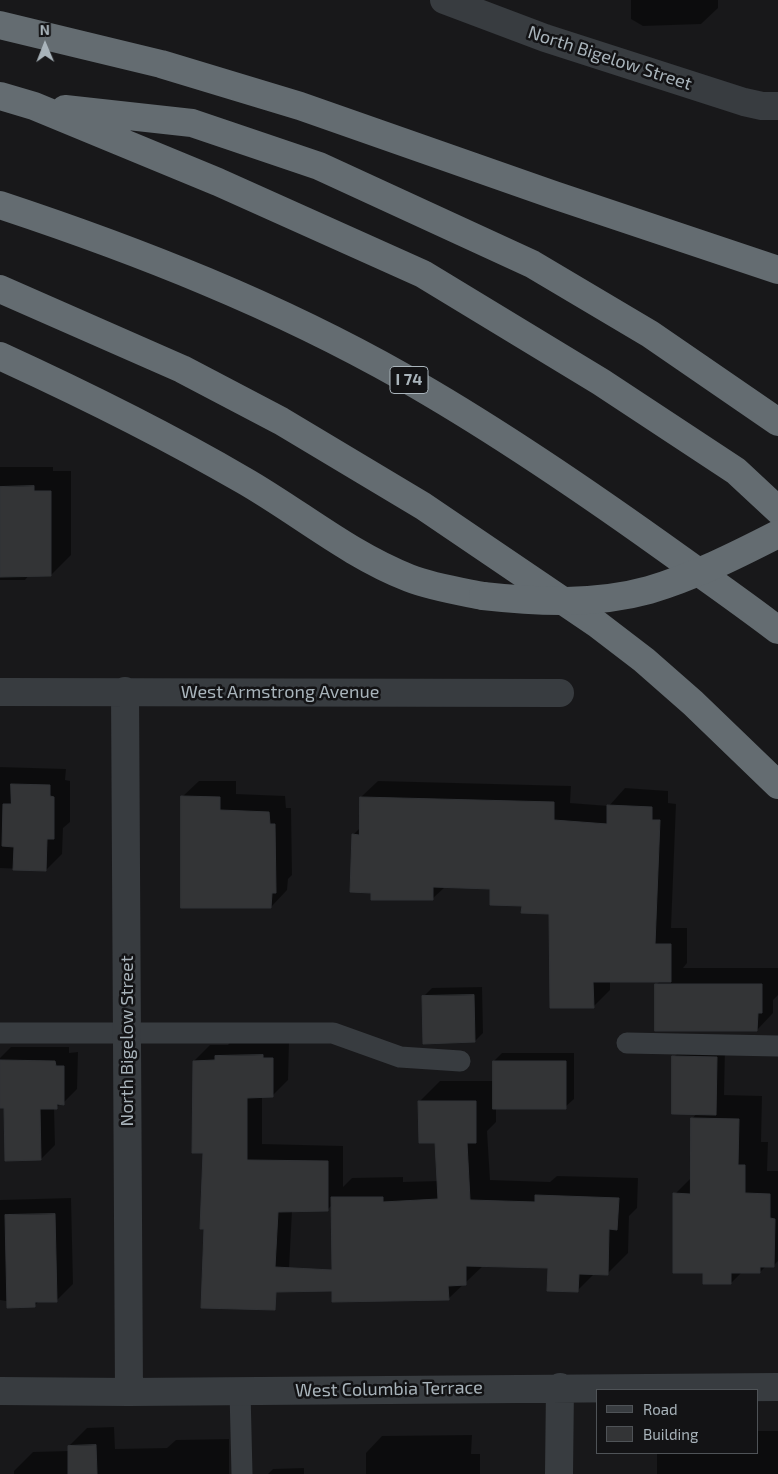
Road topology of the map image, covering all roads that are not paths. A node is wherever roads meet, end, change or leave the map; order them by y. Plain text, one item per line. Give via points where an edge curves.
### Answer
1 (457, 2) edge
2 (0, 25) edge
3 (0, 96) edge
4 (34, 106) junction
5 (778, 106) edge
6 (0, 205) edge
7 (778, 270) edge
8 (0, 289) edge
9 (0, 356) edge
10 (778, 422) edge
11 (778, 510) edge
12 (778, 534) edge
13 (778, 630) edge
14 (125, 691) junction
15 (0, 692) edge
16 (560, 693) dead end
17 (778, 785) edge
18 (0, 1033) edge
19 (127, 1034) junction
20 (627, 1043) dead end
21 (778, 1046) edge
22 (460, 1061) dead end
23 (560, 1387) junction
24 (778, 1387) edge
25 (0, 1391) edge
26 (240, 1391) junction
27 (129, 1392) junction
28 (242, 1474) edge
29 (559, 1474) edge

1 - 5 street, North Bigelow Street via 545,38 744,102
2 - 7 highway via 162,64 300,106
3 - 4 highway
4 - 10 highway via 192,123 319,166 532,264 650,334
4 - 11 highway via 218,182 422,274 601,382 728,466
6 - 13 highway, I 74 via 194,276 402,376 522,448
8 - 17 highway via 182,369 281,421 424,506 597,624 644,660
9 - 12 highway, bridge via 129,417 196,453 262,491 340,543 389,569 410,579 482,596 566,601 640,592 708,567
14 - 15 street, West Armstrong Avenue
14 - 16 street, West Armstrong Avenue
14 - 19 street, North Bigelow Street
18 - 19 lane
19 - 22 lane via 333,1033 400,1057
19 - 27 street, North Bigelow Street
20 - 21 lane
23 - 24 street, West Columbia Terrace
23 - 26 street, West Columbia Terrace
23 - 29 street
25 - 27 street, West Columbia Terrace
26 - 27 street, West Columbia Terrace
26 - 28 lane

